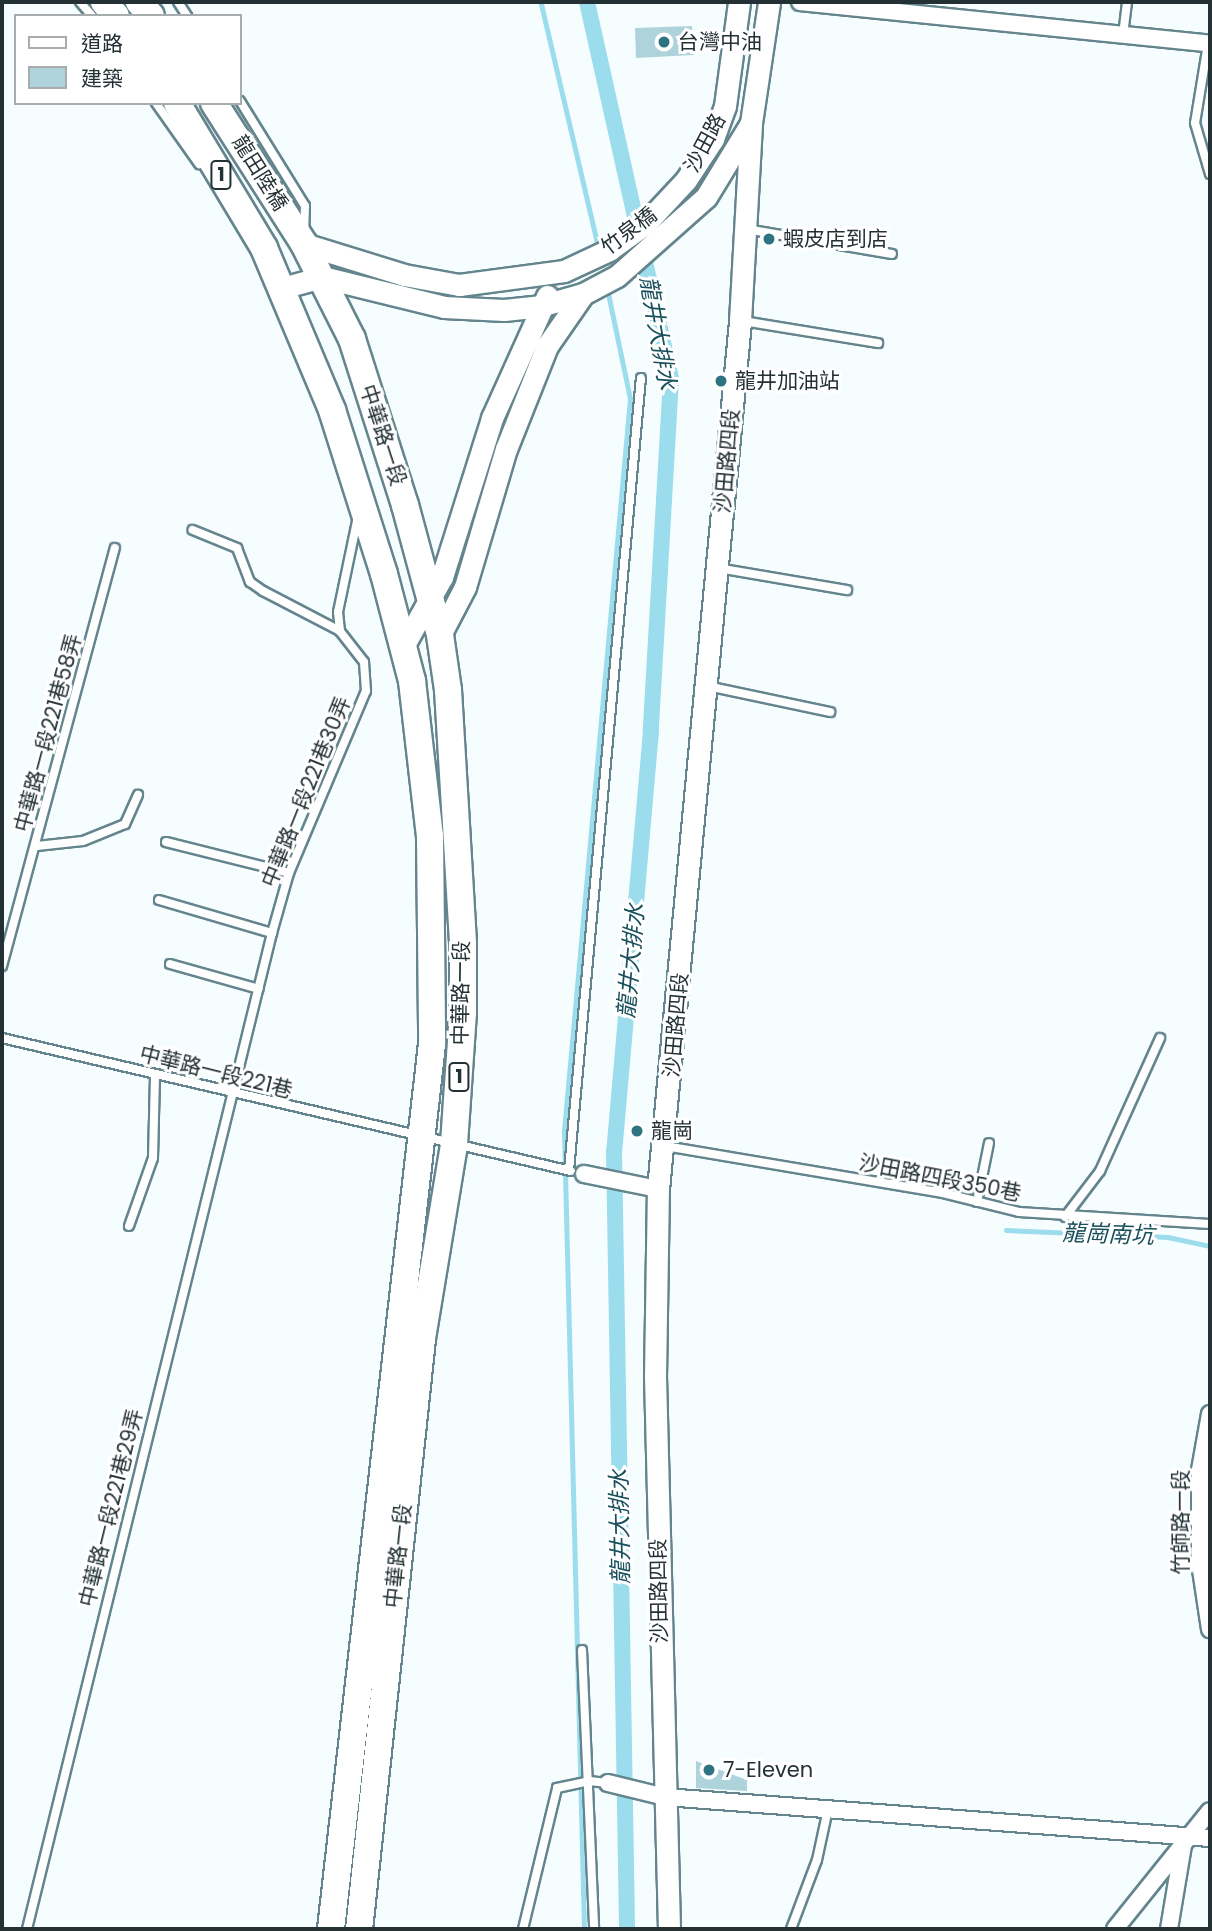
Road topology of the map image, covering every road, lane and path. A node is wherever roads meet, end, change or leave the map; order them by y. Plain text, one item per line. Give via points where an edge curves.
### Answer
1 (739, 2) edge
2 (769, 2) edge
3 (800, 2) edge
4 (1126, 2) edge
5 (1123, 35) junction
6 (1210, 43) edge
7 (242, 104) edge
8 (157, 105) edge
9 (178, 105) edge
10 (215, 105) edge
11 (725, 106) junction
12 (751, 123) junction
13 (202, 168) dead end
14 (1210, 174) edge
15 (209, 179) dead end
16 (686, 180) joint
17 (746, 229) junction
18 (304, 244) junction
19 (264, 248) joint
20 (892, 254) dead end
21 (564, 271) junction
22 (322, 277) junction
23 (282, 288) junction
24 (583, 294) junction
25 (540, 306) junction
26 (740, 321) junction
27 (878, 343) dead end
28 (641, 378) dead end
29 (361, 497) junction
30 (193, 530) dead end
31 (115, 548) dead end
32 (718, 568) junction
33 (846, 590) dead end
34 (430, 596) junction
35 (340, 631) junction
36 (440, 635) junction
37 (404, 645) junction
38 (707, 686) junction
39 (830, 712) dead end
40 (138, 795) dead end
41 (166, 842) dead end
42 (37, 846) junction
43 (289, 873) junction
44 (159, 900) dead end
45 (272, 933) junction
46 (170, 964) dead end
47 (2, 965) edge
48 (259, 989) junction
49 (2, 1038) edge
50 (1160, 1038) dead end
51 (155, 1075) junction
52 (230, 1095) junction
53 (423, 1139) junction
54 (989, 1143) dead end
55 (454, 1145) junction
56 (665, 1146) junction
57 (577, 1172) junction
58 (658, 1189) junction
59 (976, 1202) junction
60 (1065, 1217) junction
61 (1210, 1224) edge
62 (129, 1226) dead end
63 (1210, 1414) edge
64 (1210, 1629) edge
65 (582, 1650) dead end
66 (589, 1781) junction
67 (608, 1783) joint
68 (660, 1795) junction
69 (829, 1807) junction
70 (1210, 1811) edge
71 (1186, 1836) junction
72 (1210, 1838) edge
73 (27, 1929) edge
74 (331, 1929) edge
75 (359, 1929) edge
76 (523, 1929) edge
77 (594, 1929) edge
78 (669, 1929) edge
79 (791, 1929) edge
80 (1115, 1929) edge
81 (1169, 1929) edge

1 - 11 street
2 - 12 street, 沙田路四段
3 - 5 street
4 - 5 lane
5 - 6 street
6 - 14 lane via 1195,123
7 - 18 lane via 305,206
8 - 13 lane
9 - 19 main road, 龍田陸橋 / 1
10 - 18 main road, 龍田陸橋 / 1
11 - 12 street
11 - 16 street, 沙田路 via 713,139
12 - 17 street, 沙田路四段
12 - 24 street, 竹泉橋 via 706,197 617,276
15 - 23 lane
16 - 21 street, 竹泉橋 via 645,223 610,250
17 - 20 lane
17 - 26 street, 沙田路四段
18 - 21 street via 404,275 459,285
18 - 22 main road, 中華路一段 / 1
19 - 23 main road, 中華路一段 / 1
21 - 25 street
22 - 23 street
22 - 25 street, 竹泉橋 via 444,307
22 - 34 main road, 中華路一段 / 1 via 352,340
23 - 29 main road, 中華路一段 / 1
24 - 25 street, 竹泉橋
24 - 36 street via 547,346 506,449 465,587
25 - 34 street via 492,418 442,577
26 - 27 lane
26 - 32 street, 沙田路四段
28 - 57 lane
29 - 35 lane via 338,612
29 - 37 main road, 中華路一段 / 1
30 - 35 lane via 237,548 250,582 263,592
31 - 42 lane, 中華路一段221巷58弄
32 - 33 lane
32 - 38 street, 沙田路四段
34 - 36 main road, 中華路一段 / 1
34 - 37 street
35 - 43 lane, 中華路一段221巷30弄 via 364,662 366,691
36 - 55 main road, 中華路一段 / 1 via 448,690 463,944
37 - 53 main road, 中華路一段 / 1 via 430,836 432,1044
38 - 39 lane
38 - 56 street, 沙田路四段
40 - 42 lane via 125,824 83,841
41 - 43 lane
42 - 47 lane, 中華路一段221巷58弄
43 - 45 lane, 中華路一段221巷30弄
44 - 45 lane
45 - 48 lane, 中華路一段221巷30弄
46 - 48 lane
48 - 52 lane, 中華路一段221巷30弄
49 - 51 lane, 中華路一段221巷
50 - 60 lane via 1100,1171
51 - 52 lane, 中華路一段221巷
51 - 62 lane via 153,1158
52 - 53 lane, 中華路一段221巷
52 - 73 lane, 中華路一段221巷29弄
53 - 55 lane, 中華路一段221巷
53 - 74 main road, 中華路一段 / 1
54 - 59 lane
55 - 57 lane, 中華路一段221巷
55 - 75 main road, 中華路一段 / 1 via 419,1365
56 - 58 street, 沙田路四段
56 - 59 lane, 沙田路四段350巷
57 - 58 street
58 - 68 street, 沙田路四段 via 655,1377
59 - 60 lane, 沙田路四段350巷
60 - 61 lane, 沙田路四段350巷 via 1147,1217
63 - 64 street, 竹師路一段 via 1200,1470 1200,1563
65 - 66 lane
66 - 67 lane
66 - 76 lane via 557,1788
66 - 77 lane
67 - 68 street
68 - 69 street
68 - 78 street, 沙田路四段
69 - 71 street
69 - 79 lane via 817,1860
70 - 71 street
71 - 72 street
71 - 80 street
71 - 81 street via 1176,1866

